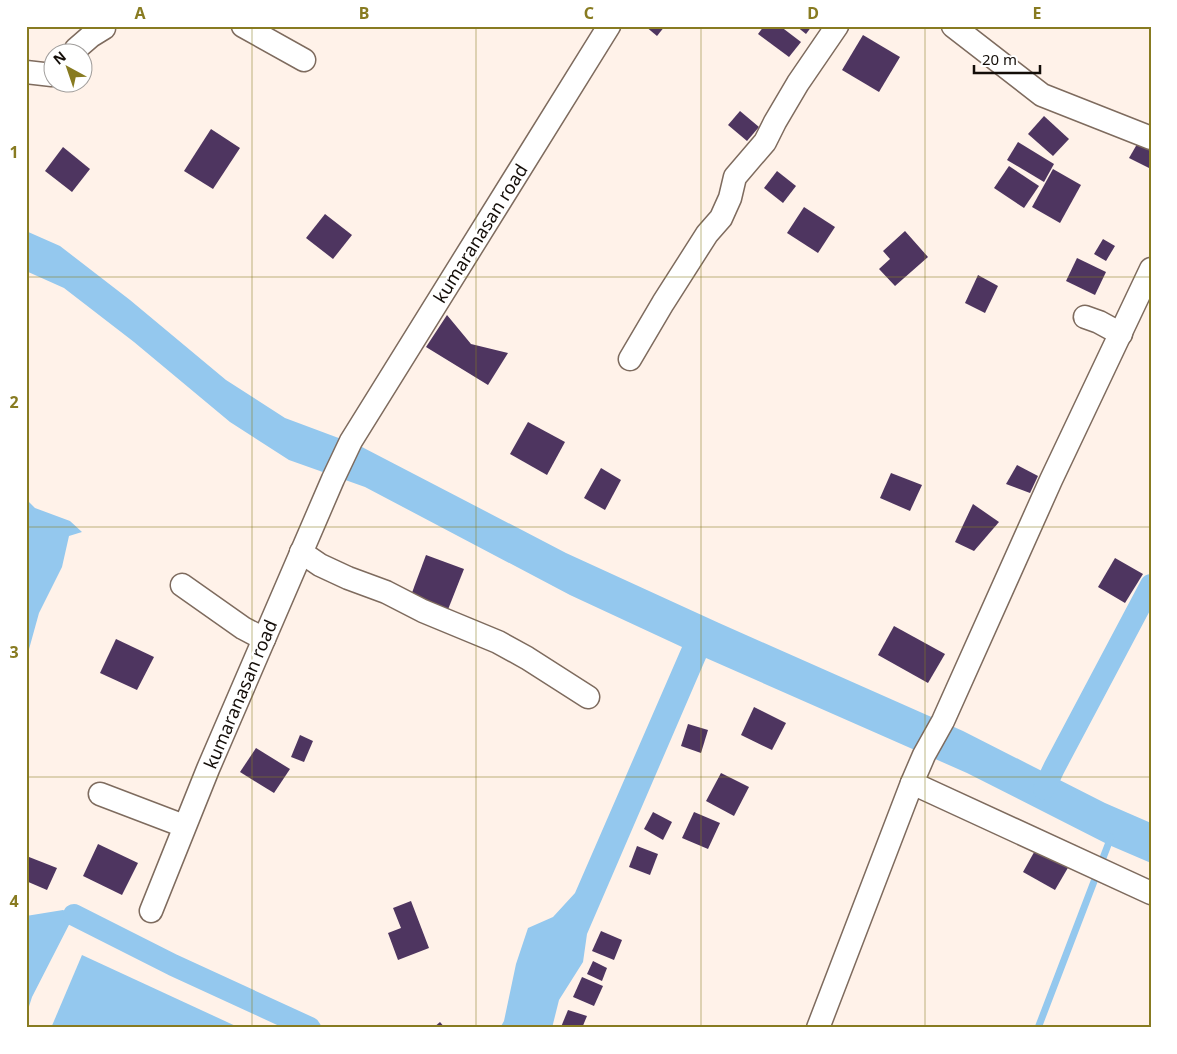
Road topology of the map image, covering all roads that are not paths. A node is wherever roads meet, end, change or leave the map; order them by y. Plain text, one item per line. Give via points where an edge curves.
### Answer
1 (104, 26) edge
2 (243, 26) edge
3 (609, 26) edge
4 (837, 26) edge
5 (953, 26) edge
6 (84, 42) edge
7 (304, 60) dead end
8 (26, 72) edge
9 (42, 74) edge
10 (1151, 138) edge
11 (1151, 269) edge
12 (1085, 317) dead end
13 (1121, 334) junction
14 (630, 359) dead end
15 (301, 552) junction
16 (182, 585) dead end
17 (264, 639) junction
18 (588, 697) dead end
19 (912, 783) junction
20 (100, 794) dead end
21 (184, 826) junction
22 (1151, 893) edge
23 (151, 911) dead end
24 (818, 1028) edge

1 - 6 street
2 - 7 street
3 - 15 street, kumaranasan road via 351,440
4 - 14 street via 798,83 765,142 735,176 721,218 707,234
5 - 10 street via 1042,95
8 - 9 street
11 - 13 street
12 - 13 street
13 - 19 street
15 - 17 street, kumaranasan road
15 - 18 street via 348,578 498,642
16 - 17 street
17 - 21 street, kumaranasan road
19 - 22 street
19 - 24 street
20 - 21 street
21 - 23 street, kumaranasan road

